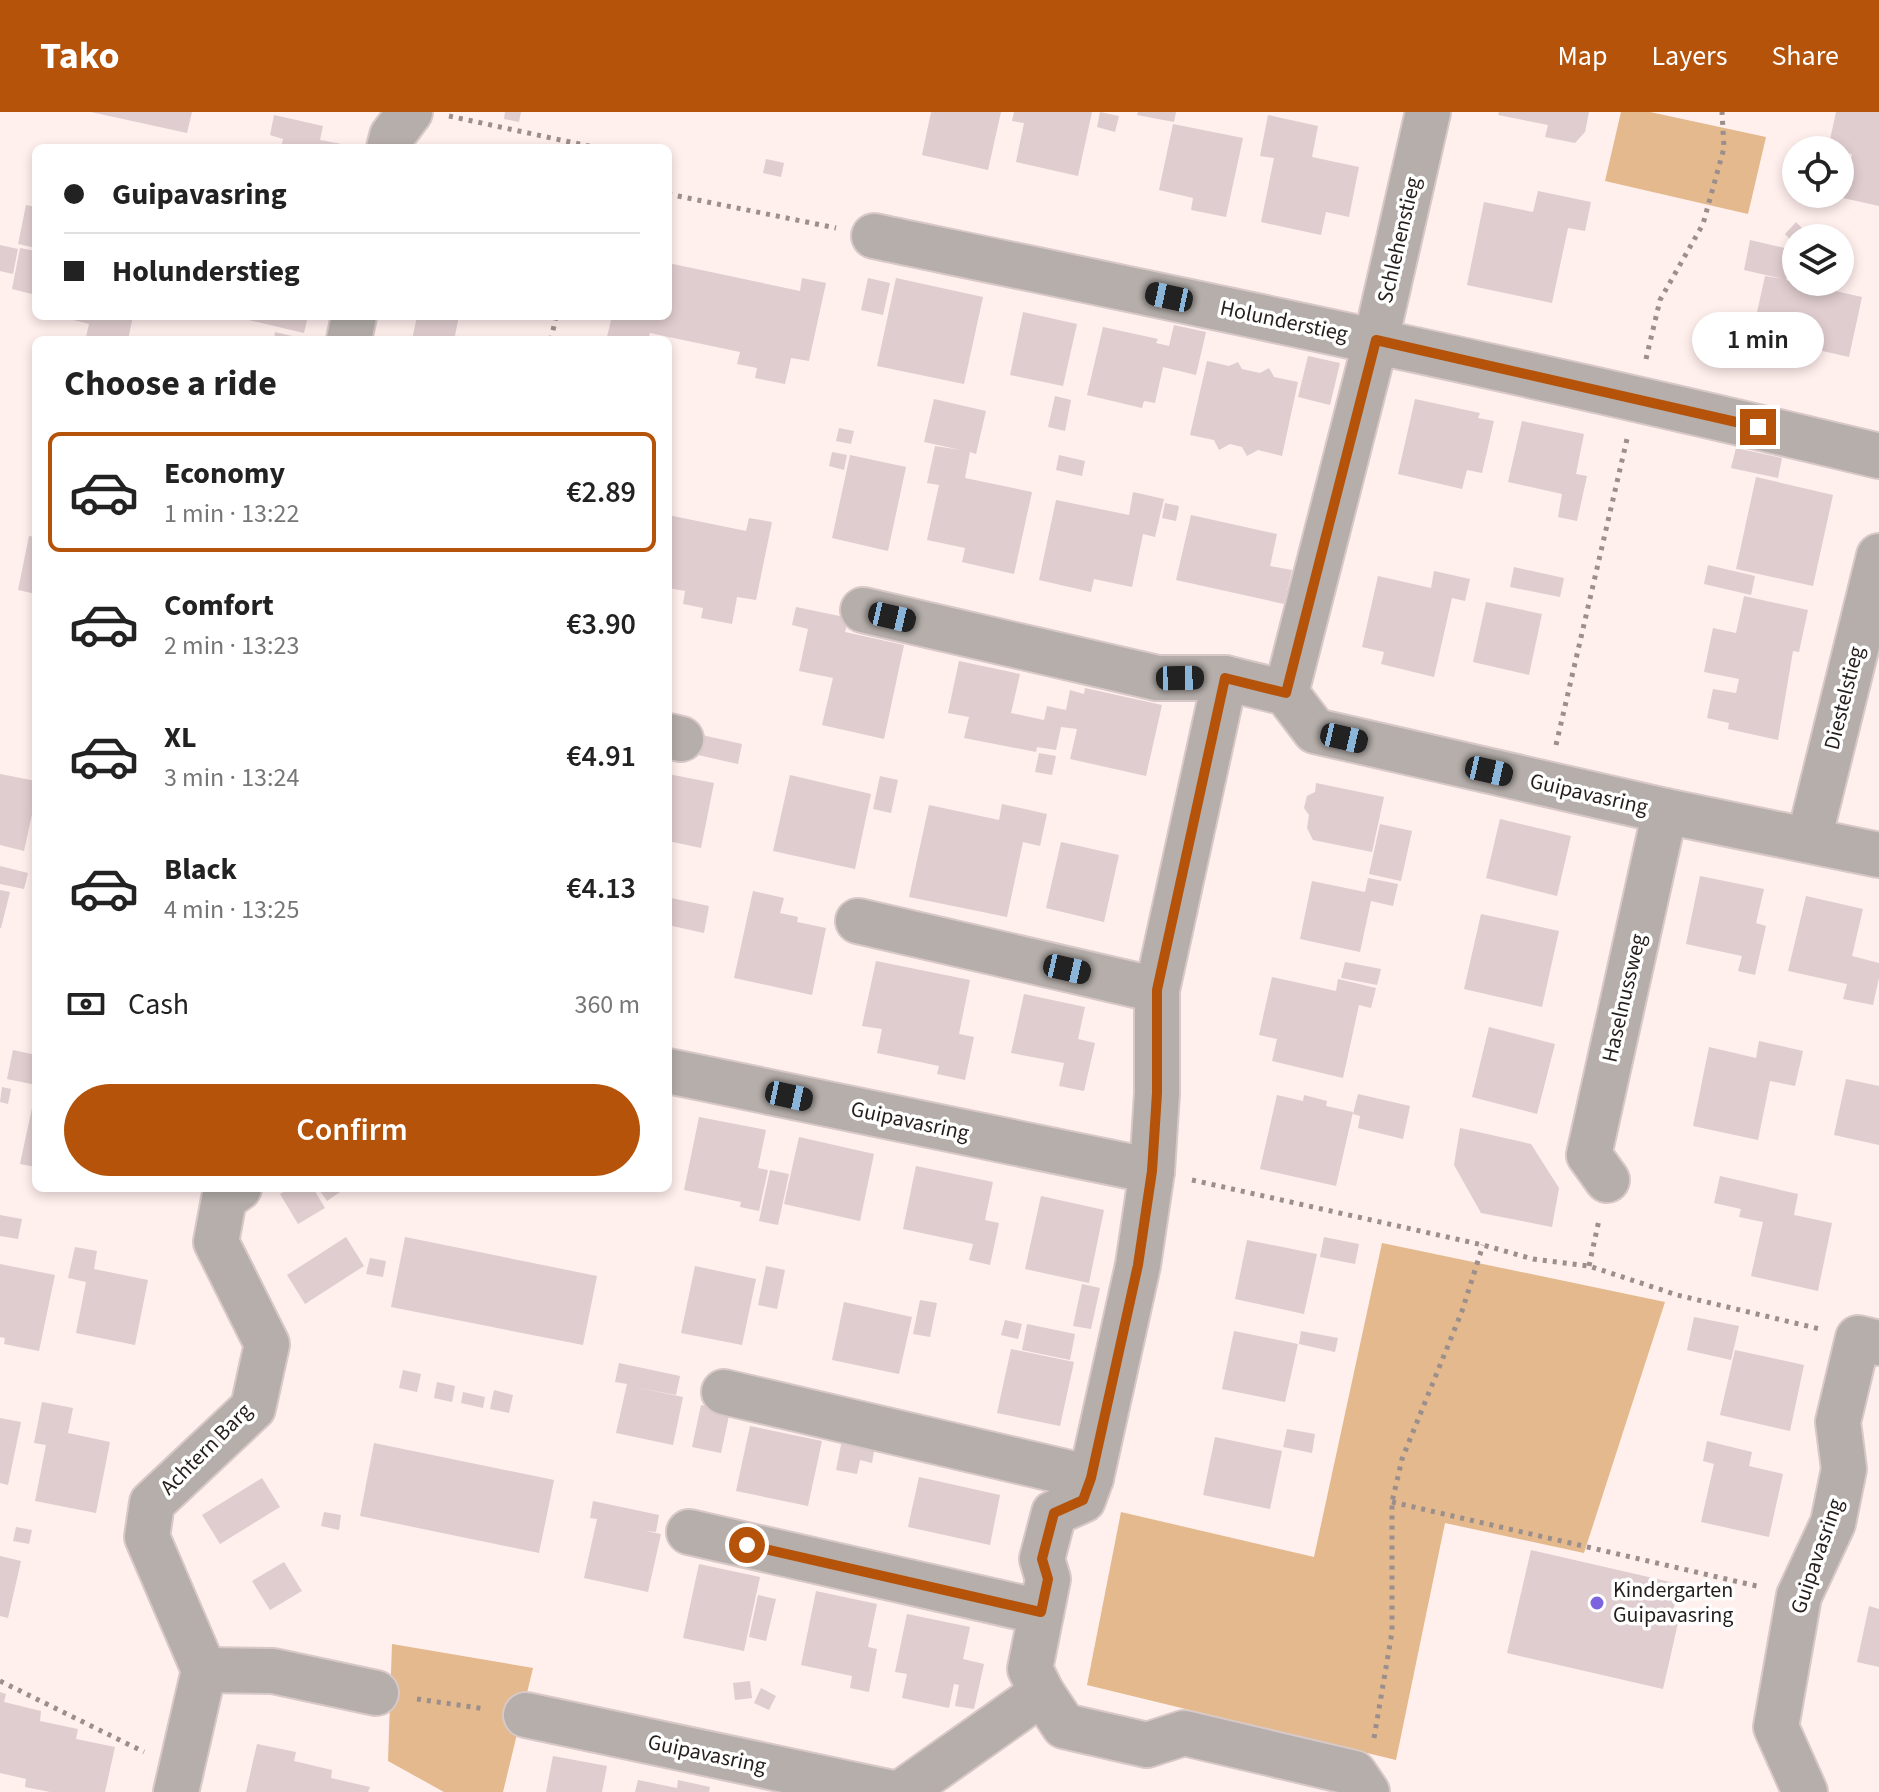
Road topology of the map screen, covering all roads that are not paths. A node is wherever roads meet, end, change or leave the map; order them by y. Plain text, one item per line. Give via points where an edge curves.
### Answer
1 (1428, 112) edge
2 (428, 114) edge
3 (390, 144) edge
4 (874, 236) road end
5 (1376, 340) junction
6 (1879, 456) edge
7 (1879, 556) edge
8 (863, 610) dead end
9 (1225, 678) junction
10 (1286, 693) junction
11 (1665, 811) junction
12 (1809, 839) junction
13 (1879, 855) edge
14 (858, 921) dead end
15 (1157, 990) junction
16 (672, 1072) edge
17 (1152, 1171) junction
18 (1607, 1180) dead end
19 (234, 1192) edge
20 (1868, 1340) edge
21 (724, 1392) dead end
22 (1091, 1478) junction
23 (689, 1532) dead end
24 (1041, 1612) junction
25 (204, 1670) junction
26 (376, 1693) road end
27 (1042, 1693) junction
28 (526, 1715) road end
29 (178, 1781) edge
30 (1366, 1791) edge
31 (888, 1792) edge
32 (902, 1792) edge
33 (1805, 1792) edge

1 - 5 street, Schlehenstieg
2 - 3 street via 392,136
4 - 5 street, Holunderstieg
5 - 6 street, Holunderstieg
5 - 10 street, Schlehenstieg
7 - 12 street, Diestelstieg
8 - 9 street via 1157,678
9 - 10 street
9 - 15 street
10 - 11 street, Guipavasring via 1315,731
11 - 12 street, Guipavasring
11 - 18 street, Haselnussweg via 1589,1155
12 - 13 street, Guipavasring
14 - 15 street
15 - 17 street
16 - 17 street, Guipavasring
17 - 22 street via 1138,1265
19 - 25 street, Achtern Barg via 224,1199 216,1242 267,1344 253,1408 152,1503 147,1537
20 - 33 street, Guipavasring via 1838,1422 1844,1469 1833,1523 1799,1596 1776,1727
21 - 22 street
22 - 24 street via 1083,1500 1054,1513 1042,1559 1048,1579
23 - 24 street
24 - 27 street via 1030,1669
25 - 26 street via 273,1671
25 - 29 street
27 - 30 street via 1064,1726 1147,1745 1184,1733 1354,1773
27 - 32 street
28 - 31 street, Guipavasring

